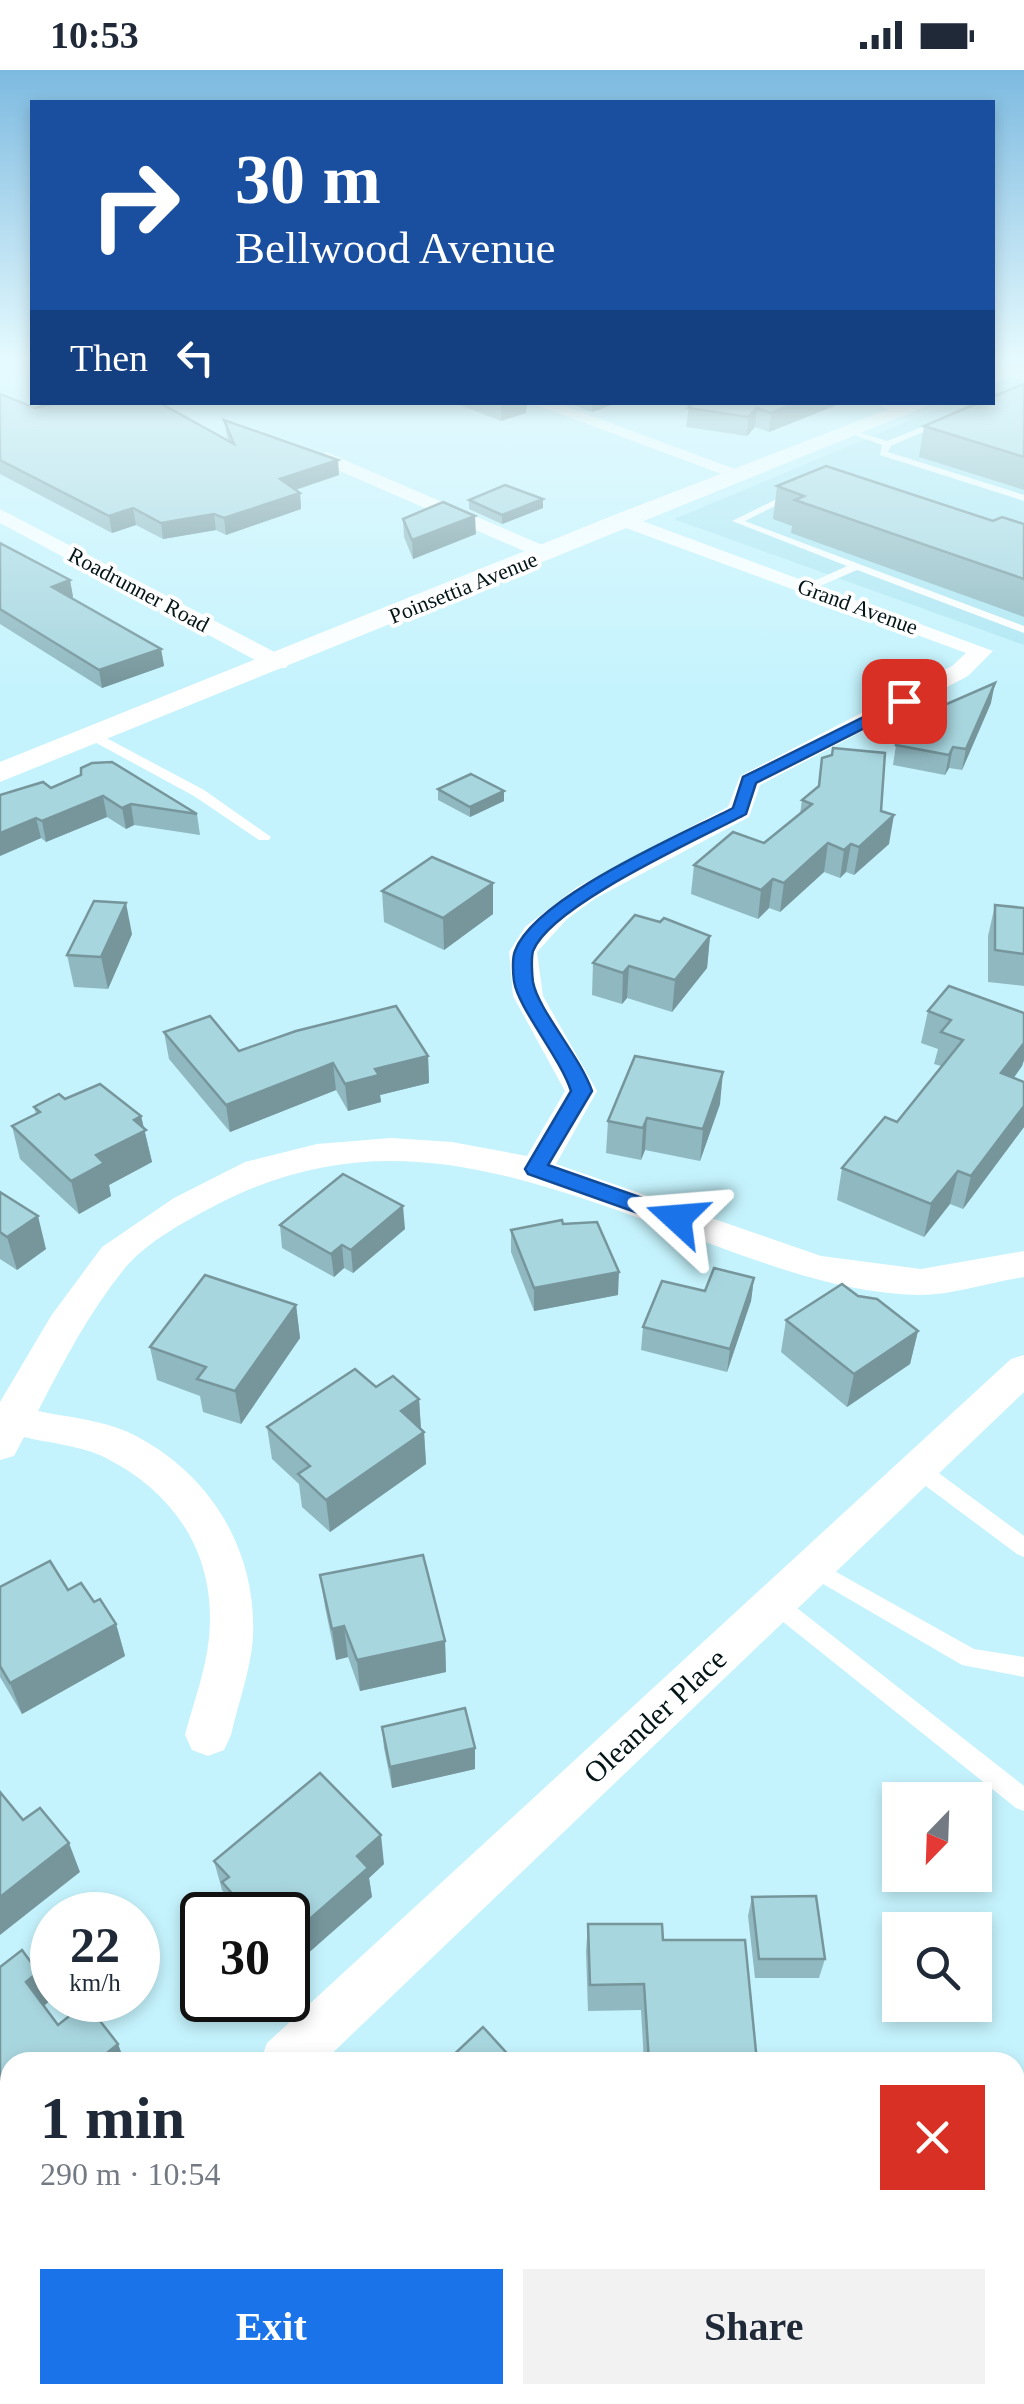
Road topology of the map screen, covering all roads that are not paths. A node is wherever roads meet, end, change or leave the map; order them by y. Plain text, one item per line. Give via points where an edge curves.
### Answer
1 (349, 468) edge
2 (722, 468) edge
3 (755, 468) edge
4 (929, 468) edge
5 (739, 474) junction
6 (811, 485) edge
7 (1024, 498) edge
8 (0, 515) edge
9 (622, 520) junction
10 (547, 554) junction
11 (857, 566) junction
12 (807, 588) junction
13 (1021, 626) edge
14 (278, 663) junction
15 (93, 736) junction
16 (0, 773) edge
17 (264, 837) dead end
18 (536, 1169) junction
19 (1024, 1264) edge
20 (1024, 1369) edge
21 (5, 1427) edge
22 (918, 1469) junction
23 (1024, 1548) edge
24 (814, 1568) junction
25 (776, 1603) junction
26 (1024, 1667) edge
27 (208, 1735) dead end
28 (1024, 1800) edge
29 (297, 2052) edge

1 - 10 street
2 - 5 street
3 - 5 street, Poinsettia Avenue
4 - 7 lane
5 - 9 street, Poinsettia Avenue
6 - 11 lane via 736,521
8 - 14 street, Roadrunner Road
9 - 10 street, Poinsettia Avenue
9 - 12 street, Grand Avenue
10 - 14 street, Poinsettia Avenue
11 - 12 lane
11 - 13 lane
12 - 18 street, Grand Avenue via 982,651 944,680 748,780 740,811 550,918 523,952 524,986 574,1067 581,1091
14 - 15 street, Poinsettia Avenue
15 - 16 street, Poinsettia Avenue
15 - 17 lane via 200,793
18 - 19 street via 818,1268 921,1282
18 - 21 street via 391,1148 257,1170 186,1206 115,1256 64,1326
20 - 22 street, Oleander Place
21 - 27 street via 114,1443 202,1512 226,1568 231,1638
22 - 23 lane
22 - 24 street, Oleander Place
24 - 25 street, Oleander Place
24 - 26 lane via 970,1658
25 - 28 lane
25 - 29 street, Oleander Place

